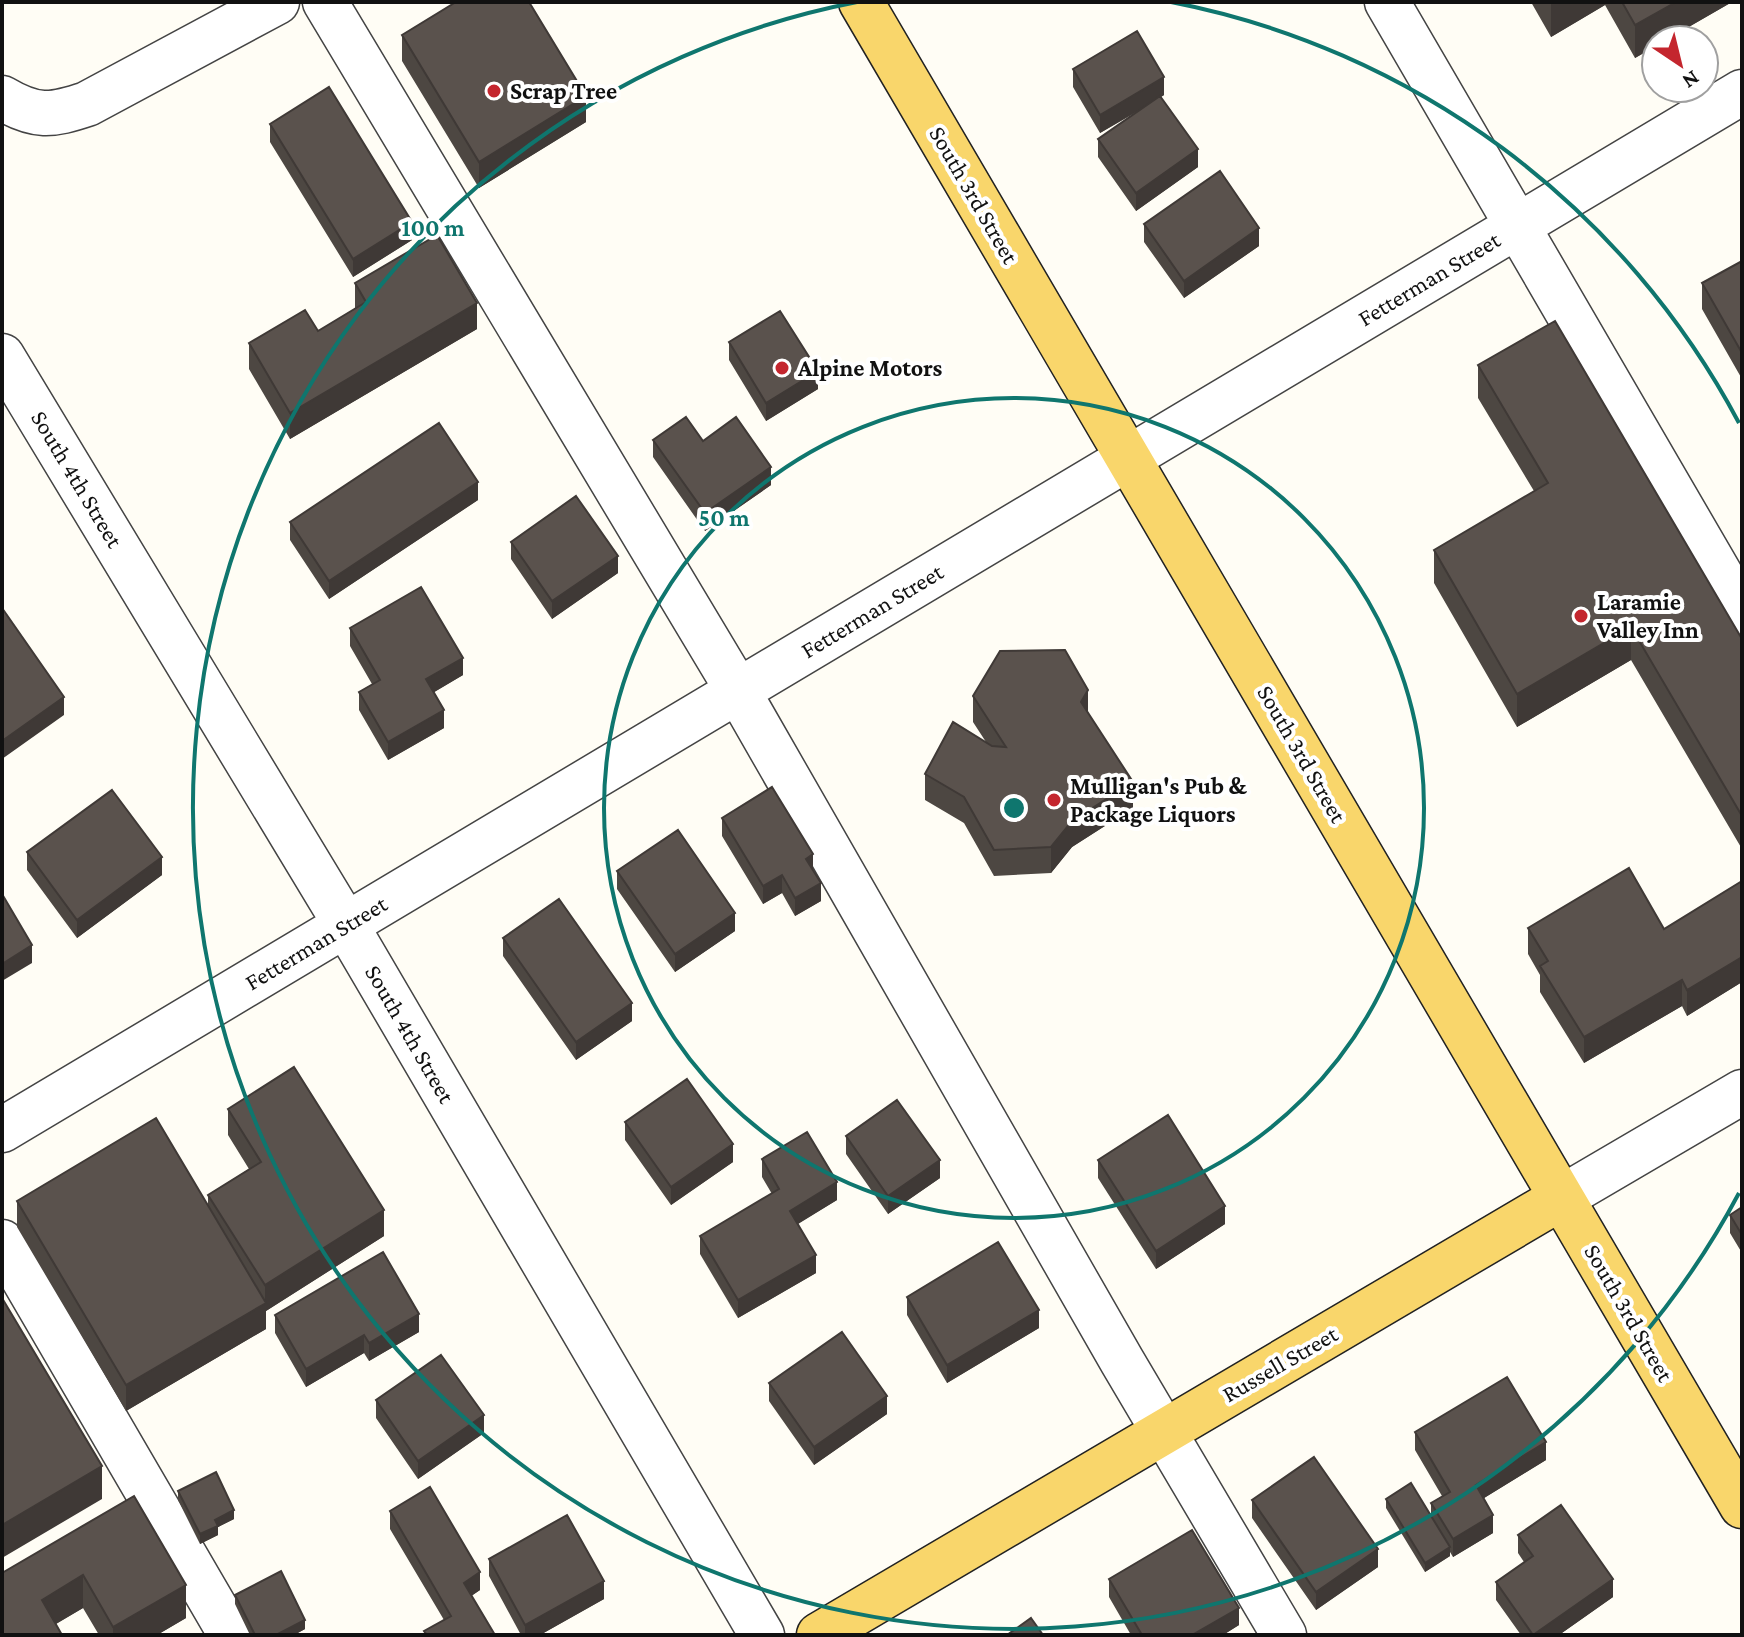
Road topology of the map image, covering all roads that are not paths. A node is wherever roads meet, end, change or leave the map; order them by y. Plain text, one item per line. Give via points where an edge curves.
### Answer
1 (277, 2) edge
2 (325, 2) edge
3 (861, 2) edge
4 (1387, 2) edge
5 (1742, 92) edge
6 (2, 98) edge
7 (1518, 226) junction
8 (2, 356) edge
9 (1128, 458) junction
10 (1742, 612) edge
11 (738, 691) junction
12 (346, 925) junction
13 (1742, 1092) edge
14 (2, 1130) edge
15 (1561, 1198) junction
16 (2, 1242) edge
17 (1163, 1432) junction
18 (1742, 1506) edge
19 (231, 1635) edge
20 (762, 1635) edge
21 (819, 1635) edge
22 (1284, 1635) edge

1 - 6 street via 87,104 56,114 26,112
2 - 11 street
3 - 9 main road, South 3rd Street
4 - 7 street
5 - 7 street, Fetterman Street
7 - 9 street, Fetterman Street
7 - 10 street
8 - 12 street, South 4th Street
9 - 11 street, Fetterman Street
9 - 15 main road, South 3rd Street
11 - 12 street, Fetterman Street
11 - 17 street
12 - 14 street, Fetterman Street
12 - 20 street, South 4th Street
13 - 15 street, Russell Street
15 - 17 main road, Russell Street
15 - 18 main road, South 3rd Street
16 - 19 street
17 - 21 main road, Russell Street
17 - 22 street

